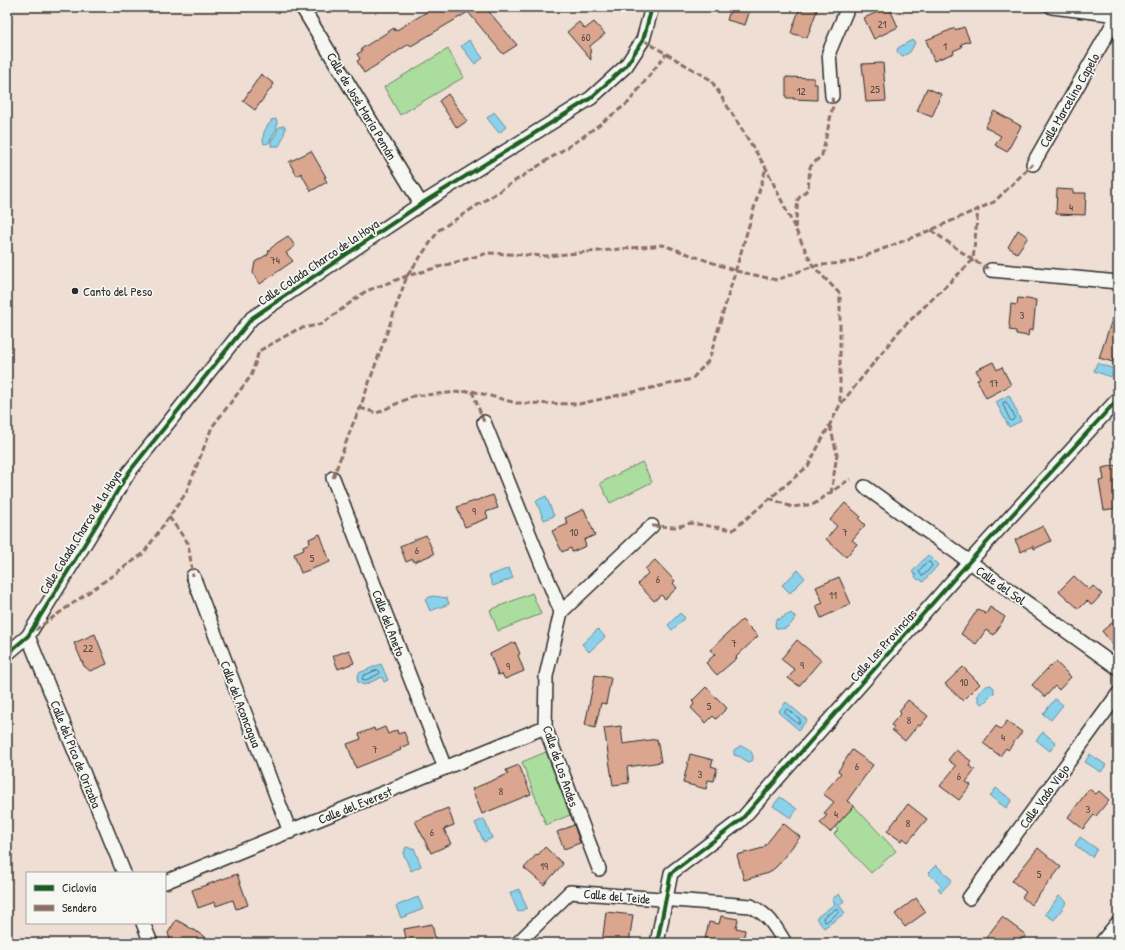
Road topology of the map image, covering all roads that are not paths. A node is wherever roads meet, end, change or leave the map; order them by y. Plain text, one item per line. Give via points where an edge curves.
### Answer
1 (302, 7) edge
2 (652, 7) edge
3 (848, 7) edge
4 (1052, 7) edge
5 (1118, 15) edge
6 (832, 96) dead end
7 (1033, 164) dead end
8 (421, 204) junction
9 (991, 270) dead end
10 (1118, 282) edge
11 (1118, 399) edge
12 (484, 422) dead end
13 (333, 478) dead end
14 (865, 487) dead end
15 (652, 526) dead end
16 (969, 562) junction
17 (193, 576) dead end
18 (561, 612) junction
19 (28, 636) junction
20 (7, 654) edge
21 (1118, 668) edge
22 (1118, 694) edge
23 (545, 727) junction
24 (445, 768) junction
25 (290, 832) junction
26 (599, 869) dead end
27 (124, 872) edge
28 (166, 882) edge
29 (969, 898) dead end
30 (666, 900) junction
31 (143, 924) edge
32 (1118, 927) edge
33 (151, 943) edge
34 (518, 943) edge
35 (658, 943) edge
36 (784, 943) edge
37 (1105, 943) edge

1 - 8 street, Calle de José María Pemán
2 - 8 street, Calle Colada Charco de la Hoya via 642,40 626,66 591,98
3 - 6 street via 829,52
4 - 5 street
5 - 7 street, Calle Marcelino Capelo
8 - 19 street, Calle Colada Charco de la Hoya via 252,318 129,472
9 - 10 street
11 - 16 street, Calle Las Provincias
12 - 18 street
13 - 24 street, Calle del Aneto
14 - 16 street, Calle del Sol
15 - 18 street
16 - 21 street, Calle del Sol
16 - 30 street, Calle Las Provincias via 741,820 671,873
17 - 25 street, Calle del Aconcagua
18 - 23 street, Calle de Los Andes via 546,676
19 - 20 street, Calle Colada Charco de la Hoya
19 - 27 street, Calle del Pico de Orizaba
22 - 29 street, Calle Vado Viejo
23 - 24 street, Calle del Everest
23 - 26 street, Calle de Los Andes
24 - 25 street, Calle del Everest
25 - 28 street, Calle del Everest
30 - 34 street, Calle del Teide via 570,892
30 - 35 street, Calle Las Provincias
30 - 36 street, Calle del Teide via 751,906 763,912
31 - 33 street
32 - 37 main road

